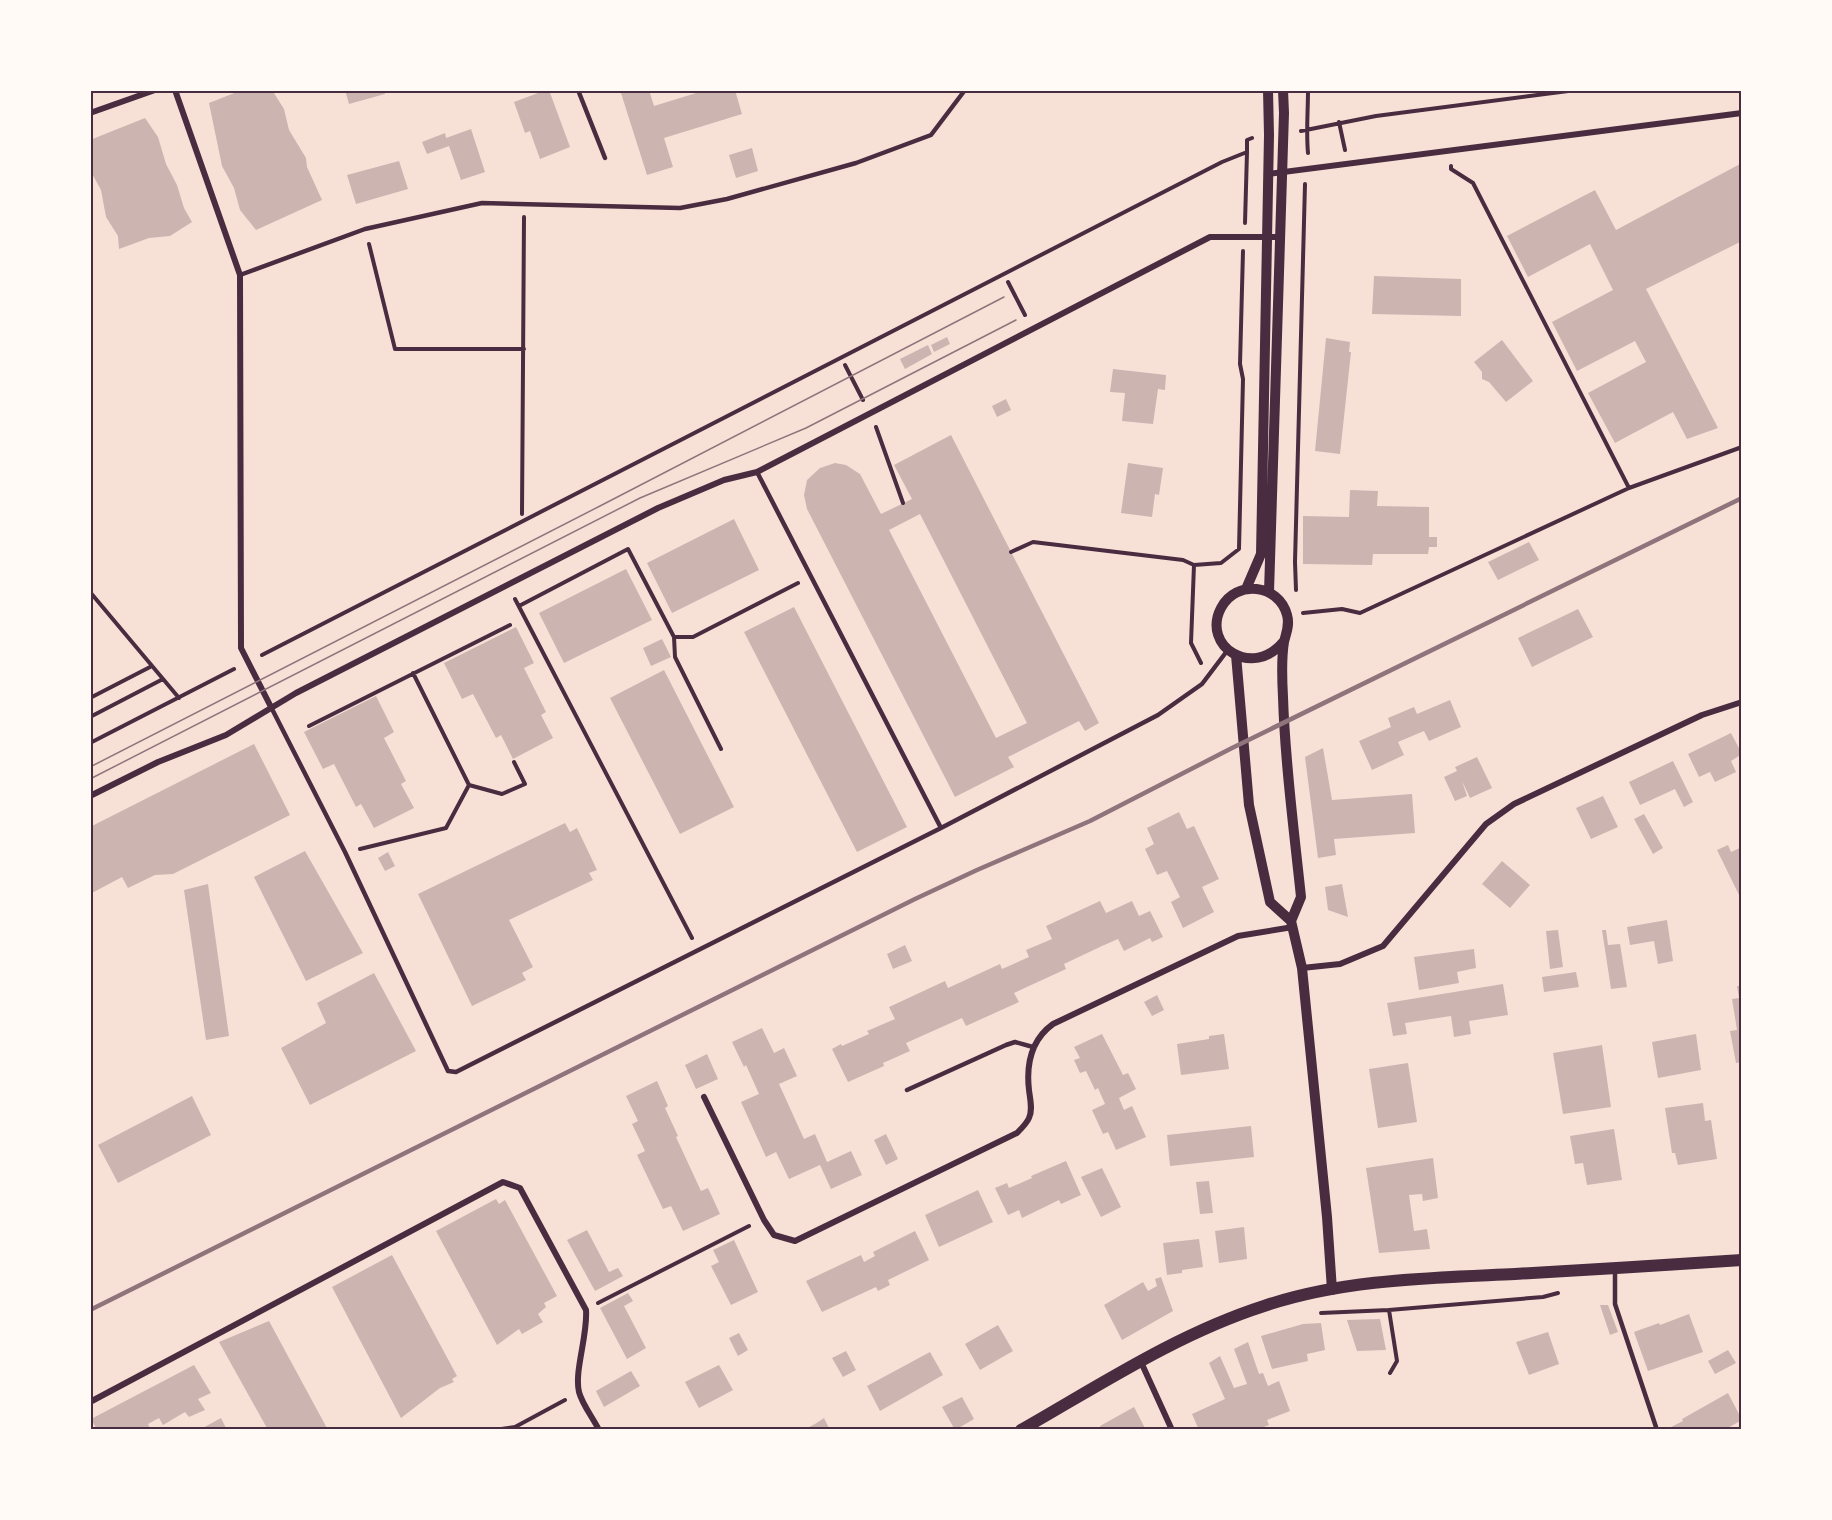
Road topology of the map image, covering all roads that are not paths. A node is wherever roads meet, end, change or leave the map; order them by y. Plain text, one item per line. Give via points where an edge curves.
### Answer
1 (155, 90) edge
2 (175, 90) edge
3 (578, 90) edge
4 (965, 90) edge
5 (1268, 90) edge
6 (1283, 90) edge
7 (90, 113) edge
8 (1742, 113) edge
9 (605, 158) dead end
10 (1282, 173) junction
11 (1268, 174) junction
12 (1267, 236) junction
13 (1280, 237) junction
14 (240, 275) junction
15 (757, 472) junction
16 (1246, 589) junction
17 (1269, 592) junction
18 (1284, 641) junction
19 (1232, 652) junction
20 (1742, 702) edge
21 (271, 707) junction
22 (90, 796) edge
23 (941, 828) junction
24 (1292, 924) junction
25 (1302, 968) junction
26 (1034, 1047) junction
27 (907, 1090) dead end
28 (704, 1097) dead end
29 (1742, 1260) edge
30 (1614, 1268) junction
31 (1332, 1290) junction
32 (1141, 1362) junction
33 (90, 1402) edge
34 (599, 1430) edge
35 (1021, 1430) edge
36 (1172, 1430) edge
37 (1657, 1430) edge

1 - 7 street
2 - 14 street
3 - 9 lane
4 - 14 lane via 931,135 856,163 727,199 680,208 482,202 365,229
5 - 11 street
6 - 10 street
8 - 10 street
10 - 11 street
10 - 13 street
11 - 12 street
12 - 13 street
12 - 15 street via 1210,237
12 - 16 street via 1261,554
13 - 17 street
14 - 21 street via 241,648
15 - 21 street via 724,480 658,507
15 - 23 lane
16 - 17 street
16 - 19 street via 1227,600 1218,619 1221,638
17 - 18 street via 1285,608 1288,625
18 - 19 street via 1277,650 1257,659
18 - 24 street via 1284,723 1301,897
19 - 23 lane via 1202,684 1158,715
19 - 24 street via 1249,805 1270,902
20 - 25 street via 1702,715 1514,804 1486,824 1383,946 1340,964
21 - 22 street via 226,735 158,762
21 - 23 lane via 345,852 448,1071 456,1072
24 - 25 street
24 - 26 street via 1238,936 1053,1024
25 - 31 street
26 - 27 lane via 1015,1042 1006,1045
26 - 28 street via 1027,1073 1029,1119 1017,1133 795,1241 774,1235 764,1220
29 - 30 main road
30 - 31 main road via 1401,1280
30 - 37 lane via 1615,1304
31 - 32 main road via 1265,1305 1175,1343
32 - 35 main road
32 - 36 street
33 - 34 street via 503,1182 520,1188 586,1310 579,1393

